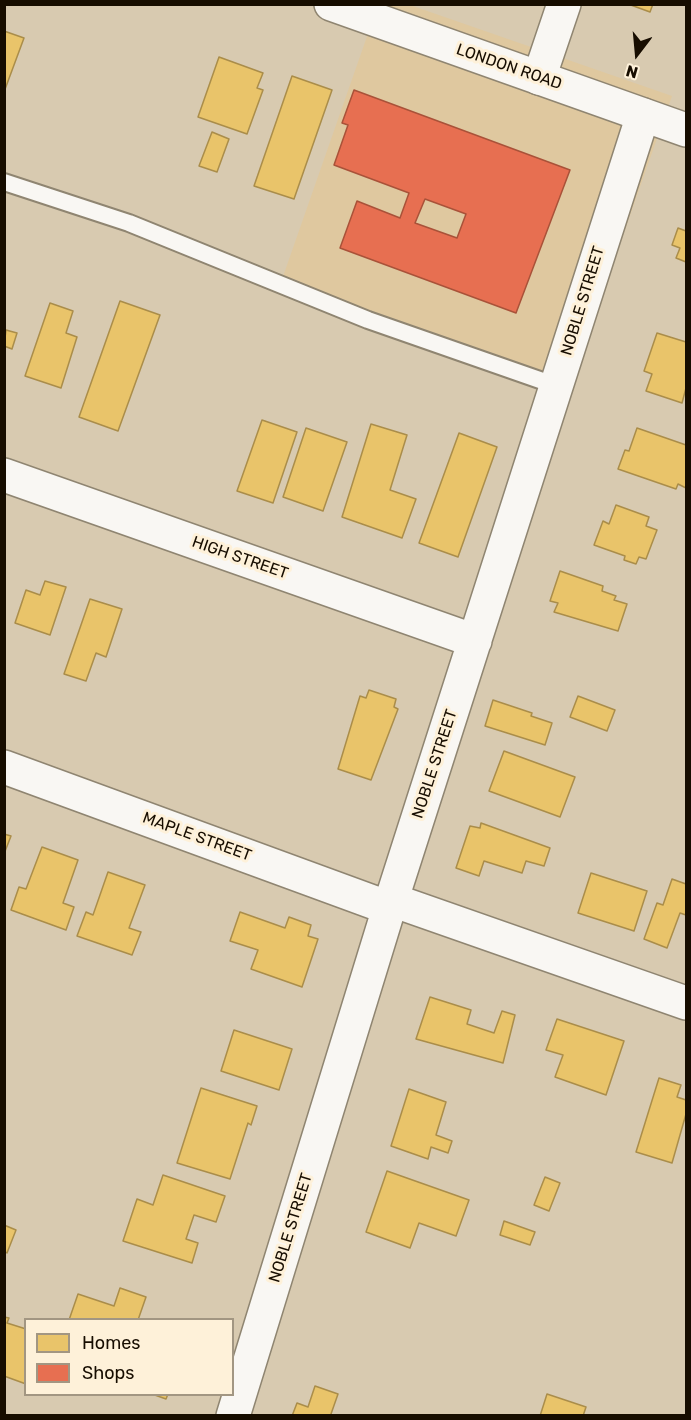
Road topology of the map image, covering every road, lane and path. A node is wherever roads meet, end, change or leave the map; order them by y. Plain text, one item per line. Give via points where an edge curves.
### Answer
1 (331, 4) edge
2 (564, 4) edge
3 (539, 78) junction
4 (643, 115) junction
5 (687, 130) edge
6 (4, 182) edge
7 (557, 386) junction
8 (4, 475) edge
9 (475, 640) junction
10 (4, 767) edge
11 (391, 904) junction
12 (687, 1003) edge
13 (233, 1416) edge

1 - 3 street, LONDON ROAD
2 - 3 street
3 - 4 street, LONDON ROAD
4 - 5 street, LONDON ROAD
4 - 7 street, NOBLE STREET
6 - 7 lane via 129,223 368,320
7 - 9 street, NOBLE STREET
8 - 9 street, HIGH STREET
9 - 11 street, NOBLE STREET
10 - 11 street, MAPLE STREET
11 - 12 street, MAPLE STREET
11 - 13 street, NOBLE STREET

